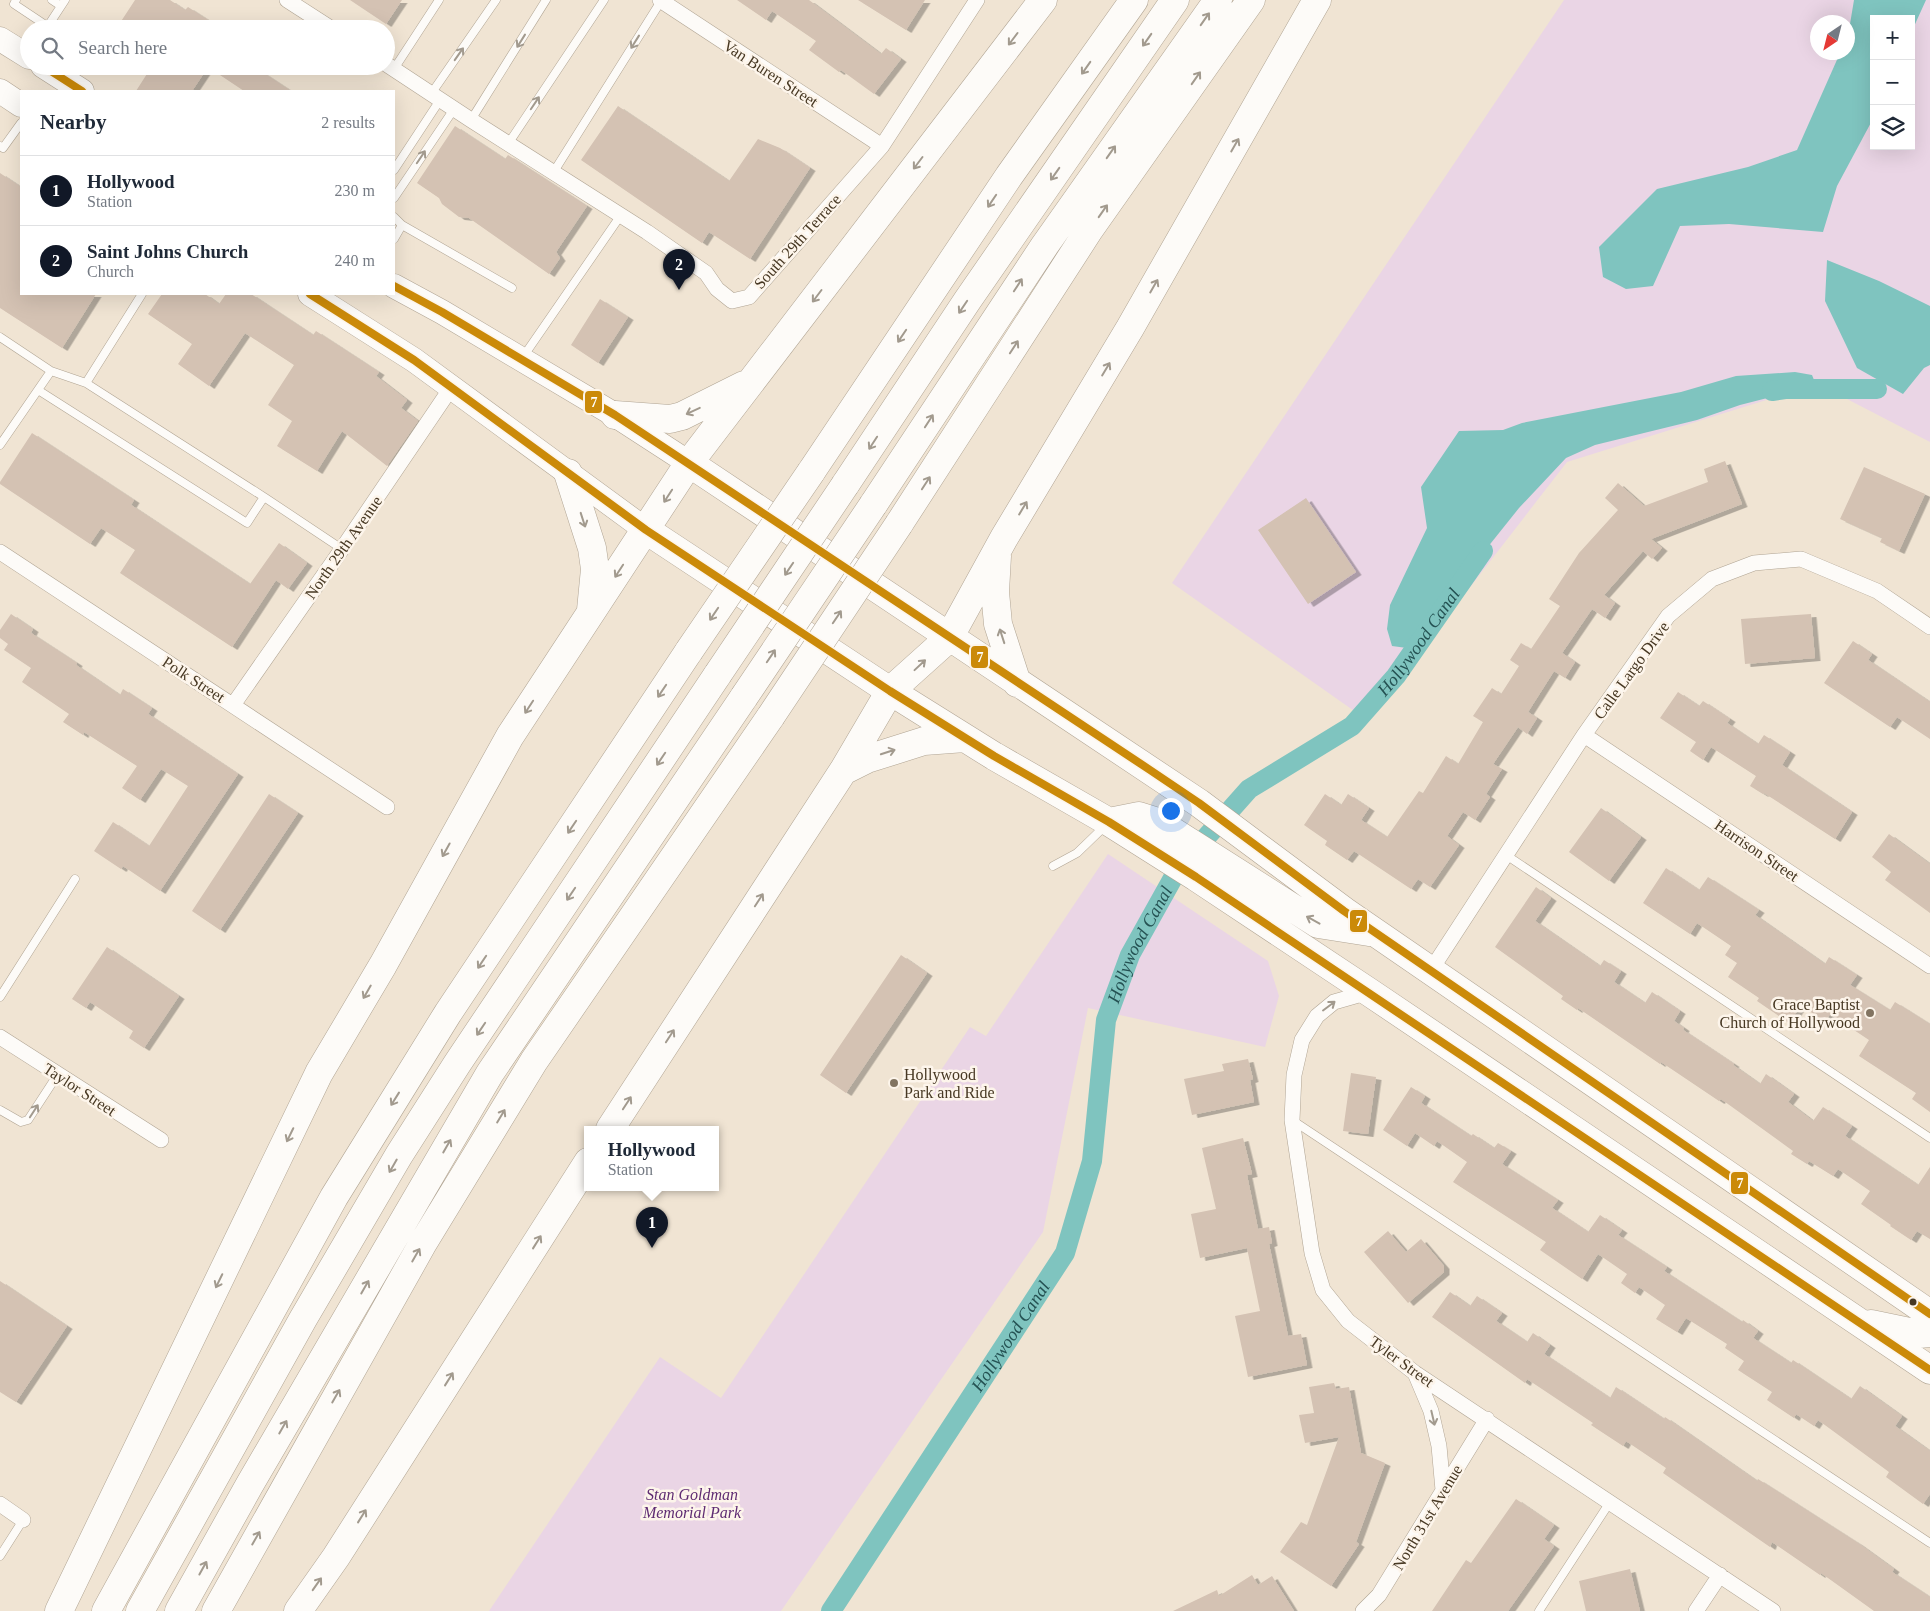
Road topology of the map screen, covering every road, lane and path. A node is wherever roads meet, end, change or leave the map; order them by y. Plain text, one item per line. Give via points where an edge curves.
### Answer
1 (16, 0) edge
2 (52, 0) edge
3 (287, 0) edge
4 (439, 0) edge
5 (496, 0) edge
6 (546, 0) edge
7 (604, 0) edge
8 (976, 0) edge
9 (1043, 0) edge
10 (1134, 0) edge
11 (1175, 0) edge
12 (1218, 0) edge
13 (1251, 0) edge
14 (1317, 0) edge
15 (660, 1) edge
16 (63, 3) edge
17 (36, 20) edge
18 (51, 20) edge
19 (318, 20) edge
20 (0, 38) edge
21 (20, 50) edge
22 (395, 60) edge
23 (395, 70) edge
24 (57, 75) edge
25 (80, 90) edge
26 (0, 91) edge
27 (436, 97) junction
28 (20, 104) edge
29 (454, 109) junction
30 (471, 120) junction
31 (20, 124) edge
32 (508, 144) junction
33 (882, 146) junction
34 (1, 149) edge
35 (395, 168) edge
36 (553, 172) junction
37 (395, 197) edge
38 (621, 215) junction
39 (395, 218) edge
40 (402, 225) junction
41 (395, 237) edge
42 (395, 287) edge
43 (512, 288) dead end
44 (141, 295) edge
45 (312, 295) edge
46 (0, 337) edge
47 (521, 360) junction
48 (51, 371) junction
49 (752, 380) junction
50 (86, 382) junction
51 (451, 388) junction
52 (38, 390) junction
53 (615, 415) junction
54 (0, 445) edge
55 (689, 463) junction
56 (568, 474) junction
57 (264, 497) junction
58 (646, 530) junction
59 (342, 549) junction
60 (998, 550) junction
61 (0, 552) edge
62 (590, 615) junction
63 (1930, 627) edge
64 (949, 638) junction
65 (1017, 683) junction
66 (890, 692) junction
67 (233, 705) junction
68 (1584, 735) junction
69 (965, 738) junction
70 (843, 771) junction
71 (387, 807) dead end
72 (1109, 822) junction
73 (1506, 855) junction
74 (1053, 866) dead end
75 (1204, 868) junction
76 (74, 879) dead end
77 (1377, 934) junction
78 (1930, 966) edge
79 (1431, 970) junction
80 (1369, 992) junction
81 (0, 997) edge
82 (0, 1037) edge
83 (58, 1074) junction
84 (0, 1110) edge
85 (1292, 1120) junction
86 (612, 1126) edge
87 (1930, 1138) edge
88 (160, 1140) dead end
89 (584, 1168) edge
90 (1930, 1314) edge
91 (1859, 1322) junction
92 (1930, 1333) edge
93 (1930, 1370) edge
94 (1415, 1372) junction
95 (1487, 1419) junction
96 (1443, 1490) junction
97 (1610, 1502) junction
98 (0, 1504) edge
99 (23, 1520) joint
100 (1930, 1544) edge
101 (0, 1556) edge
102 (1720, 1575) junction
103 (59, 1611) edge
104 (106, 1611) edge
105 (140, 1611) edge
106 (179, 1611) edge
107 (216, 1611) edge
108 (298, 1611) edge
109 (1363, 1611) edge
110 (1539, 1611) edge
111 (1696, 1611) edge
112 (1773, 1611) edge

1 - 17 lane via 14,4
2 - 16 lane
3 - 19 street
4 - 22 lane
27 -> 5 lane
6 -> 30 lane
32 -> 7 lane
8 - 33 street, South 29th Terrace
9 -> 49 highway
10 -> 104 highway, bridge via 1009,176 448,1013 334,1197
11 -> 105 highway, bridge via 967,301 462,1056 399,1155 303,1319
106 -> 12 highway, bridge via 490,1073 1045,246
107 -> 13 highway, bridge via 423,1243 529,1069 771,716 1089,230
60 -> 14 highway via 1130,328
15 - 33 street, Van Buren Street
15 -> 36 lane
16 - 18 lane
20 - 21 main road
23 - 27 street, South 29th Terrace
24 - 25 main road
26 - 28 main road
27 - 29 street, South 29th Terrace
27 - 35 lane
29 - 30 street, South 29th Terrace
37 -> 29 lane
30 - 32 street, South 29th Terrace
31 - 34 lane
32 - 36 street, South 29th Terrace
33 - 38 street, South 29th Terrace via 749,297 732,301 717,289 706,273
36 - 38 street, South 29th Terrace
38 - 47 lane
39 - 40 lane
40 - 41 lane
40 - 43 lane
42 - 47 main road
44 - 50 lane
45 - 51 main road via 414,360
46 - 48 lane
47 - 53 main road
48 - 50 lane
48 - 52 lane
49 -> 53 highway via 682,416 670,419
49 - 55 highway
50 - 57 lane
51 - 56 main road
51 - 59 street, North 29th Avenue
52 - 54 lane
52 - 57 lane via 247,523
53 - 55 main road
55 -> 58 highway
55 - 64 highway
56 - 58 main road
56 -> 62 highway via 592,548 595,569
57 - 59 lane
58 -> 62 highway
58 - 66 highway
59 - 67 street, North 29th Avenue
60 - 64 highway
65 -> 60 highway via 998,624 995,592
61 - 67 street, Polk Street
62 -> 103 highway via 510,736 319,1073
63 - 68 street, Calle Largo Drive via 1877,591 1801,558 1754,563 1712,579 1668,616
64 - 65 highway
66 -> 64 highway
65 - 77 highway via 1198,803
66 - 69 highway
66 - 70 highway
67 - 71 street, Polk Street
68 - 73 street, Calle Largo Drive
68 - 78 street, Harrison Street
70 -> 69 highway via 867,759 924,741
69 - 72 highway
86 -> 70 highway
72 - 74 lane via 1077,853
72 - 75 highway via 1164,857
72 - 75 highway via 1140,816 1158,822 1189,842
73 - 79 street, Calle Largo Drive
73 - 87 lane
77 -> 75 highway via 1318,924
75 - 80 highway
76 - 81 lane
77 - 79 highway
79 - 90 highway
85 -> 80 street, Tyler Street via 1294,1076 1302,1040 1317,1016 1334,1002
80 - 91 highway
82 - 83 street, Taylor Street
84 -> 83 lane via 21,1122 28,1120
83 - 88 street, Taylor Street
85 - 94 street, Tyler Street via 1312,1253 1323,1290 1348,1322
85 - 100 lane
108 -> 89 highway via 336,1558
91 - 92 highway via 1919,1334
91 - 93 highway
94 - 95 street, Tyler Street
94 -> 96 street via 1431,1411 1439,1446
95 - 96 street, North 31st Avenue
95 - 97 street, Tyler Street
96 - 109 street, North 31st Avenue via 1379,1595
97 - 102 street, Tyler Street
97 - 110 lane
98 - 99 street
99 - 101 lane
102 - 111 street
102 - 112 street, Tyler Street

